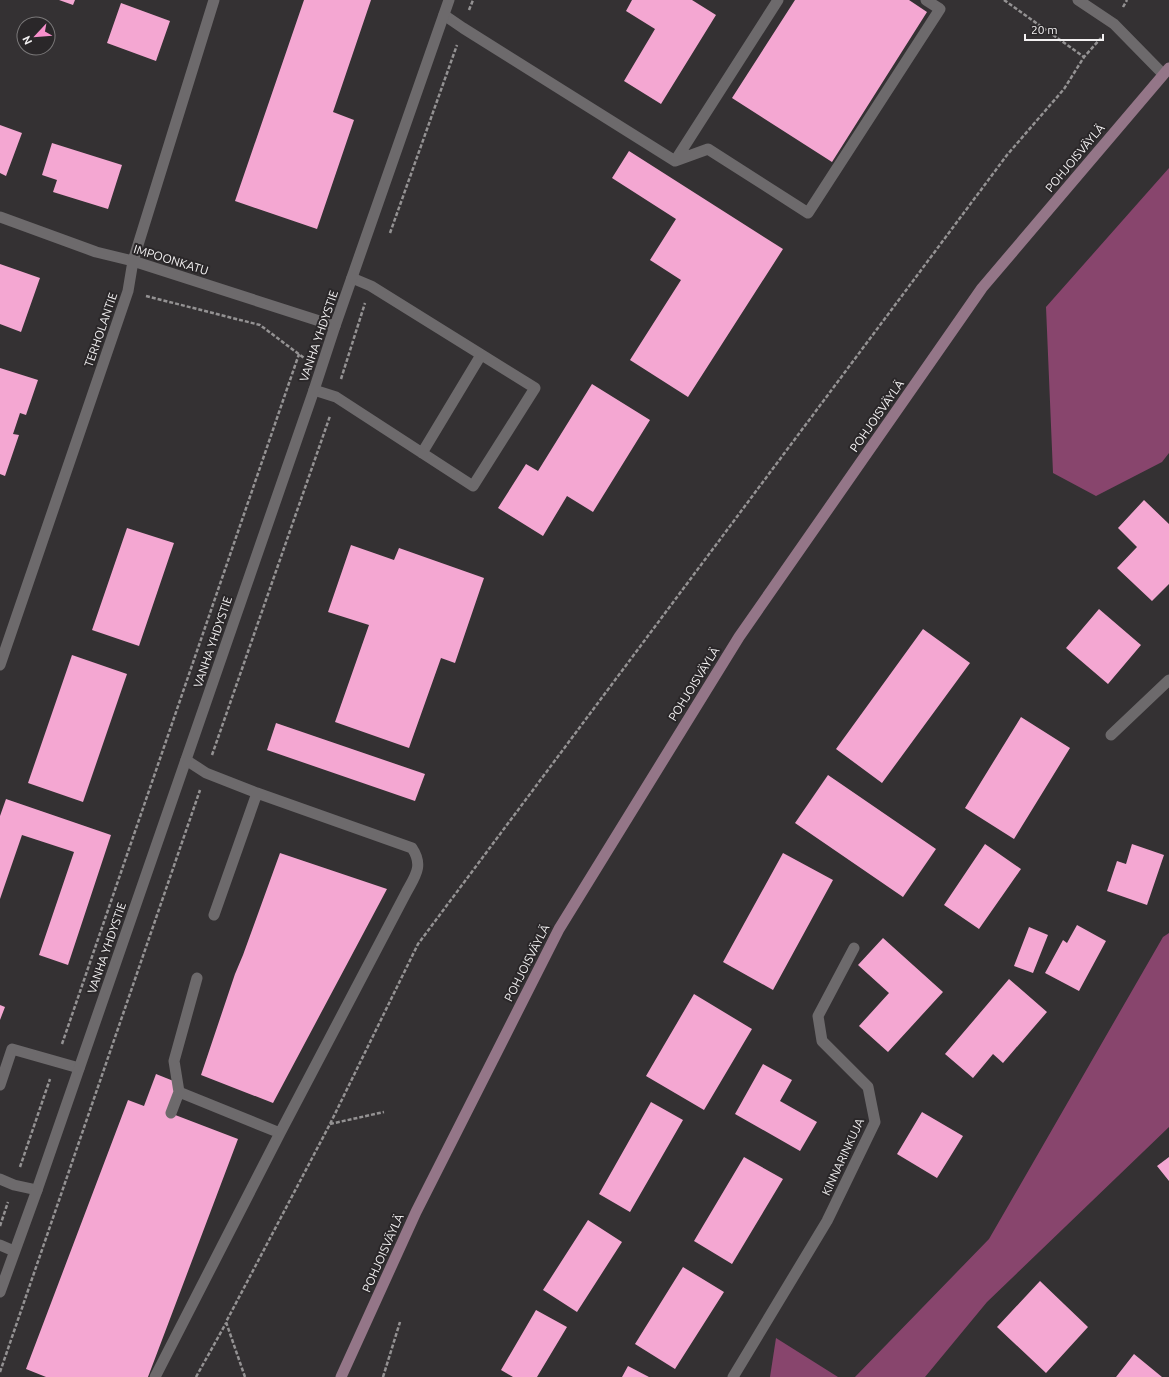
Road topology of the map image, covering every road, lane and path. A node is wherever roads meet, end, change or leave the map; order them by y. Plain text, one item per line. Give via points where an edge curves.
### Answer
1 (214, 0) edge
2 (449, 0) edge
3 (473, 0) edge
4 (778, 0) edge
5 (926, 0) edge
6 (1004, 0) edge
7 (1078, 0) edge
8 (1127, 0) edge
9 (444, 14) junction
10 (1114, 24) junction
11 (463, 28) junction
12 (1084, 57) junction
13 (1166, 71) edge
14 (675, 161) junction
15 (0, 217) edge
16 (388, 237) dead end
17 (133, 261) junction
18 (352, 278) junction
19 (371, 286) junction
20 (128, 291) junction
21 (334, 326) junction
22 (299, 354) junction
23 (481, 355) junction
24 (320, 369) junction
25 (342, 376) junction
26 (314, 390) junction
27 (336, 397) junction
28 (422, 453) junction
29 (3, 646) edge
30 (0, 665) edge
31 (1169, 680) edge
32 (1111, 735) dead end
33 (186, 760) junction
34 (206, 773) junction
35 (257, 793) junction
36 (214, 915) dead end
37 (854, 948) dead end
38 (197, 978) dead end
39 (56, 1062) junction
40 (79, 1068) junction
41 (0, 1085) edge
42 (179, 1092) junction
43 (384, 1112) dead end
44 (171, 1113) dead end
45 (330, 1124) junction
46 (280, 1133) junction
47 (0, 1179) edge
48 (14, 1185) junction
49 (37, 1190) junction
50 (0, 1226) edge
51 (0, 1245) edge
52 (14, 1251) junction
53 (0, 1292) edge
54 (226, 1322) junction
55 (400, 1322) dead end
56 (0, 1372) edge
57 (155, 1377) edge
58 (196, 1377) edge
59 (245, 1377) edge
60 (341, 1377) edge
61 (383, 1377) edge
62 (733, 1377) edge

1 - 17 street, TERHOLANTIE
2 - 9 street, VANHA YHDYSTIE
3 - 11 path
4 - 14 street
5 - 14 street via 940,9 808,213 708,149
6 - 12 path
7 - 10 street
8 - 10 path
9 - 11 street
9 - 18 street, VANHA YHDYSTIE
10 - 12 path
10 - 13 street
11 - 14 street
11 - 16 path
12 - 45 path via 1064,89 1008,155 418,944
13 - 60 main road, POHJOISVÄYLÄ via 982,288 739,637 559,929 416,1212
15 - 17 street, IMPOONKATU via 96,252
17 - 20 street, TERHOLANTIE
17 - 21 street, IMPOONKATU
18 - 19 street
18 - 21 street, VANHA YHDYSTIE
19 - 23 street
19 - 25 path
20 - 22 path via 260,325
20 - 29 street, TERHOLANTIE
21 - 24 street, VANHA YHDYSTIE
22 - 24 path
22 - 39 path
23 - 28 street
23 - 28 street via 535,388 473,486
24 - 25 path
24 - 26 street, VANHA YHDYSTIE
25 - 27 path
26 - 27 street
26 - 33 street, VANHA YHDYSTIE
27 - 28 street
27 - 34 path
29 - 30 street, TERHOLANTIE
31 - 32 street
33 - 34 street
33 - 40 street, VANHA YHDYSTIE
34 - 35 street
34 - 56 path
35 - 36 street
35 - 46 street via 412,848 419,864
37 - 62 street, KINNARINKUJA via 818,1016 822,1041 868,1087 875,1122 827,1221
38 - 42 street via 174,1061
39 - 40 street
39 - 41 street via 12,1049
39 - 48 path
40 - 49 street, VANHA YHDYSTIE
42 - 44 street
42 - 46 street
43 - 45 path
45 - 54 path
46 - 57 street
47 - 48 street
48 - 49 street
48 - 50 path
49 - 52 street, VANHA YHDYSTIE
51 - 52 street
52 - 53 street, VANHA YHDYSTIE
54 - 58 path
54 - 59 path
55 - 61 path

